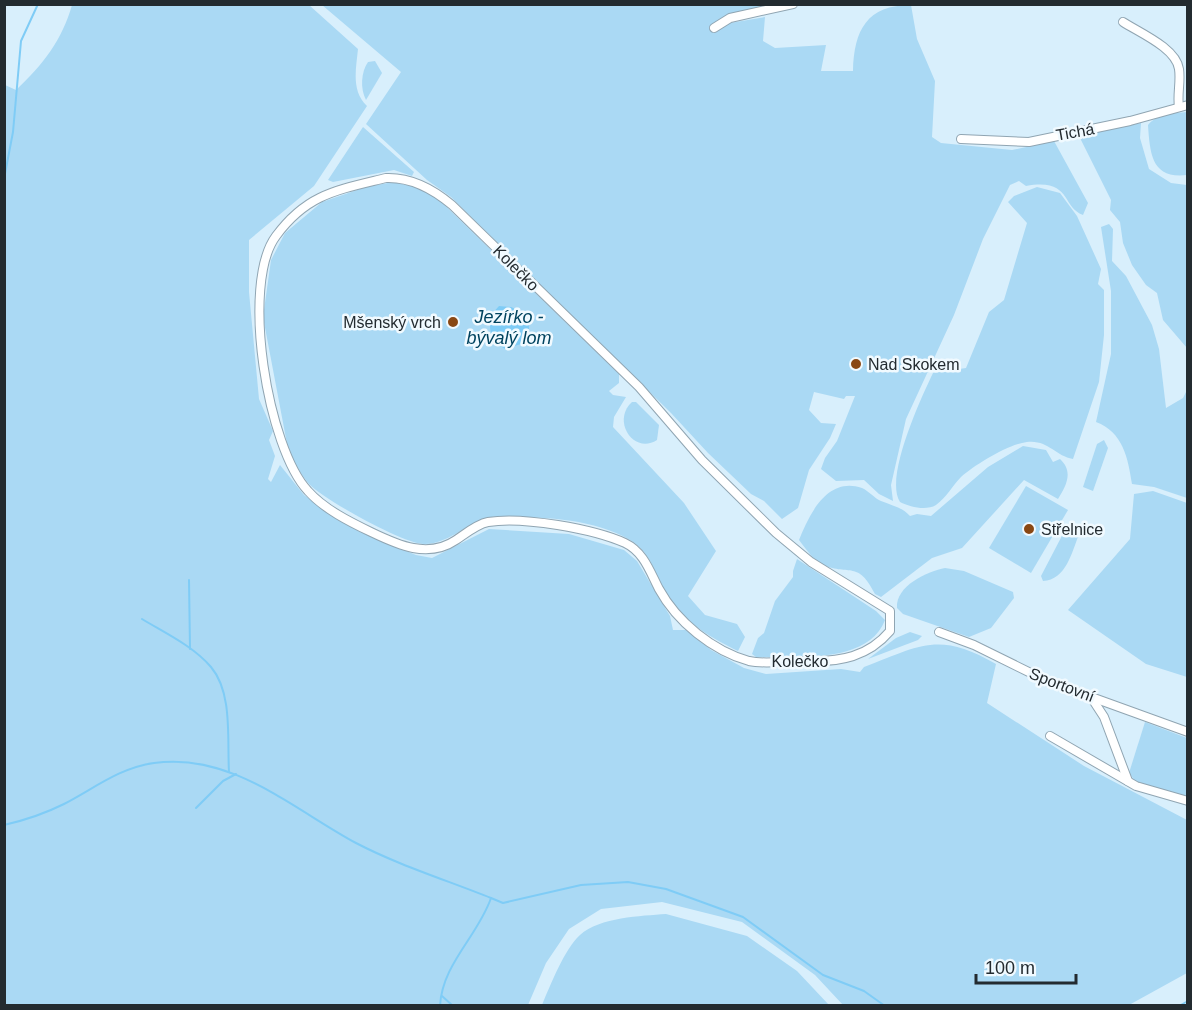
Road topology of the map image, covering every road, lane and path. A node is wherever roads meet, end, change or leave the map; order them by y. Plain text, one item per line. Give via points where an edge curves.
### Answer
1 (793, 4) edge
2 (1123, 22) dead end
3 (714, 28) dead end
4 (1183, 106) edge
5 (961, 139) dead end
6 (262, 264) joint
7 (939, 632) dead end
8 (1091, 697) junction
9 (1188, 732) edge
10 (1050, 736) dead end
11 (1128, 781) junction
12 (1188, 801) edge

1 - 3 street via 730,18
2 - 4 street via 1176,60
4 - 5 street, Tichá via 1029,142
6 - 6 street, Kolečko via 257,316 277,431 307,491 339,514 371,532 421,551 448,545 487,522 586,530 627,543 639,553 660,592 686,626 751,661 841,661 876,645 890,631 890,611 788,544 716,475 639,387 433,190 397,178 320,195 286,224 269,246
7 - 8 street, Sportovní
8 - 9 street, Sportovní
8 - 11 street via 1104,717
10 - 11 street
11 - 12 street

